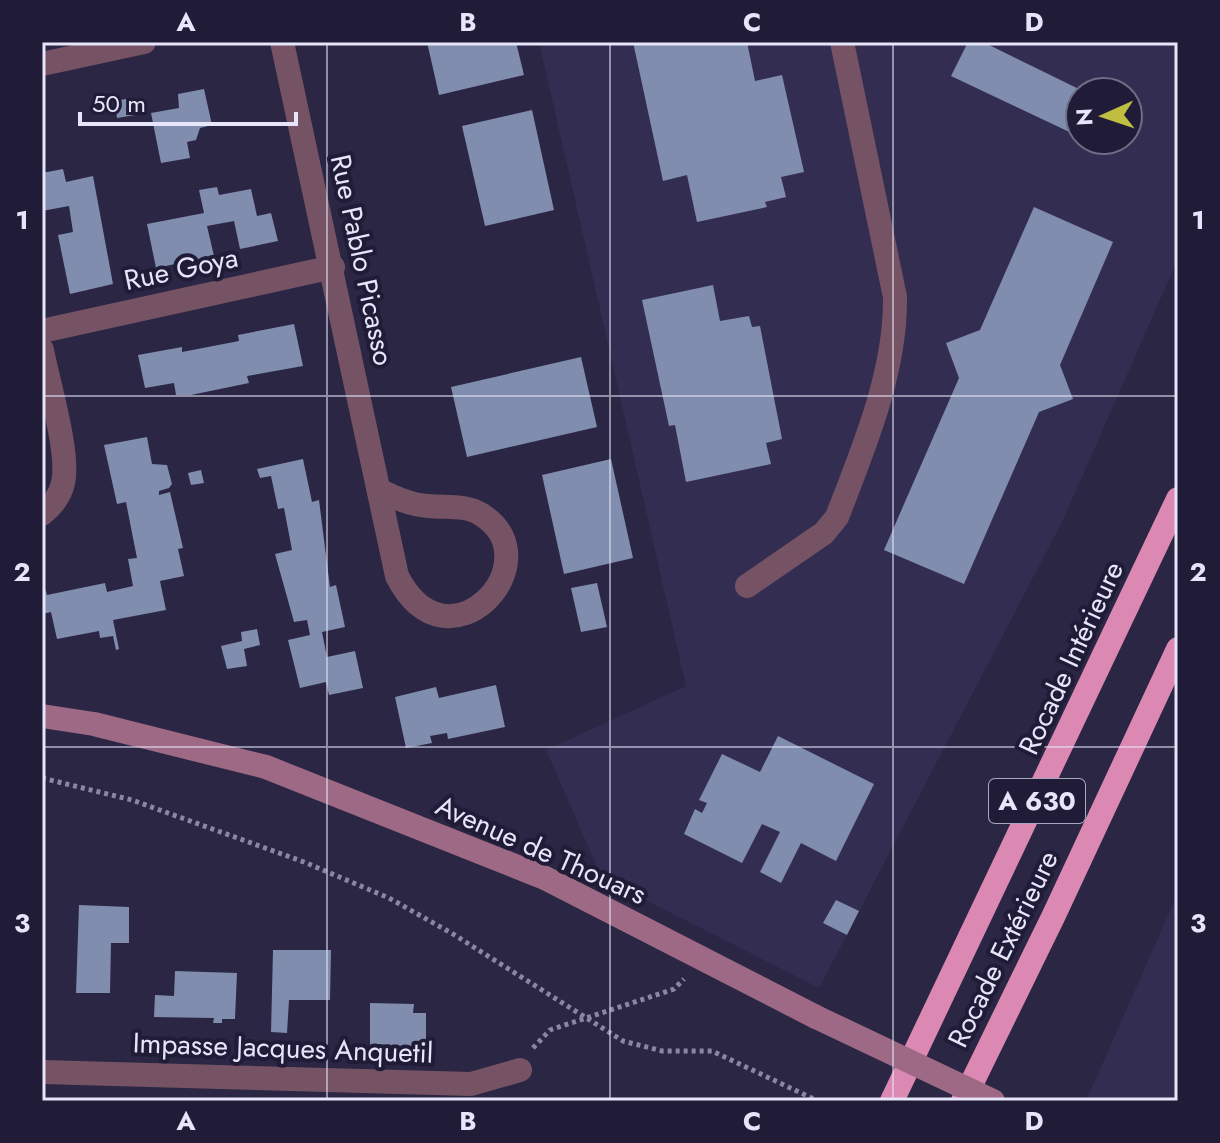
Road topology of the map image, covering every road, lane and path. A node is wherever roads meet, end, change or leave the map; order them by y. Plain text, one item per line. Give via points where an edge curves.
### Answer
1 (144, 42) edge
2 (282, 42) edge
3 (842, 42) edge
4 (42, 64) edge
5 (333, 267) junction
6 (42, 331) edge
7 (42, 350) edge
8 (381, 491) junction
9 (1178, 499) edge
10 (42, 514) edge
11 (747, 586) dead end
12 (1178, 649) edge
13 (42, 716) edge
14 (42, 778) edge
15 (687, 975) dead end
16 (584, 1017) junction
17 (520, 1070) joint
18 (42, 1072) edge
19 (818, 1101) edge
20 (892, 1101) edge
21 (963, 1101) edge
22 (993, 1101) edge

1 - 4 street
2 - 5 street, Rue Pablo Picasso
3 - 11 street via 895,297 890,364 837,517 824,533
5 - 6 street, Rue Goya
5 - 8 street, Rue Pablo Picasso
7 - 10 street via 64,460 56,501
8 - 8 street, Rue Pablo Picasso via 397,576 409,598 426,611 460,614 481,607 505,576 499,532 482,514 412,504
9 - 20 highway, Rocade Intérieure / A 630
12 - 21 highway, Rocade Extérieure / A 630
13 - 22 street, Avenue de Thouars, bridge via 266,767 545,878
14 - 16 path via 218,829 389,898
15 - 16 path via 674,989
16 - 17 path via 539,1039
16 - 19 path via 641,1048 712,1051
17 - 18 street, Impasse Jacques Anquetil via 471,1084

